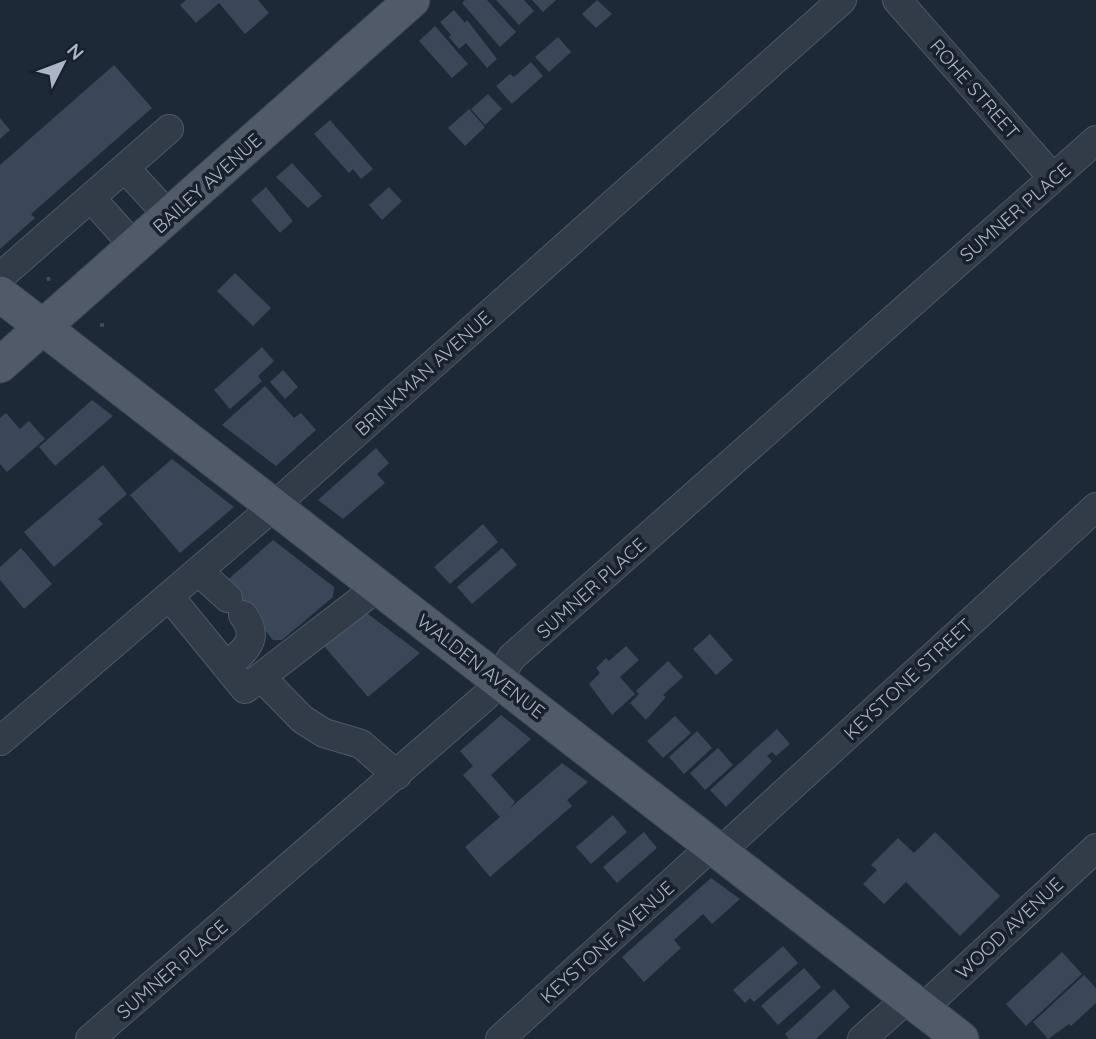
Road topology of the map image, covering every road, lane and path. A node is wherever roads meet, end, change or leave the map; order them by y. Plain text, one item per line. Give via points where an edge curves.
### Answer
1 (412, 0) edge
2 (842, 0) edge
3 (897, 0) edge
4 (169, 129) dead end
5 (1096, 140) edge
6 (125, 168) junction
7 (1053, 178) junction
8 (91, 198) junction
9 (169, 216) junction
10 (135, 247) junction
11 (0, 276) edge
12 (0, 294) edge
13 (43, 327) junction
14 (0, 365) edge
15 (274, 506) junction
16 (1096, 507) edge
17 (198, 571) junction
18 (379, 586) junction
19 (169, 596) junction
20 (226, 666) junction
21 (261, 677) junction
22 (498, 678) junction
23 (0, 741) edge
24 (397, 775) junction
25 (1096, 848) edge
26 (716, 849) junction
27 (915, 1003) junction
28 (90, 1039) edge
29 (500, 1039) edge
30 (862, 1039) edge
31 (961, 1039) edge

1 - 9 main road, BAILEY AVENUE
2 - 15 street, BRINKMAN AVENUE
3 - 7 street, ROHE STREET
4 - 6 street
5 - 7 street, SUMNER PLACE
6 - 8 street
6 - 9 street
7 - 22 street, SUMNER PLACE via 512,657
8 - 10 street
8 - 11 street
9 - 10 main road, BAILEY AVENUE
10 - 13 main road, BAILEY AVENUE
12 - 13 main road, WALDEN AVENUE
13 - 14 main road, BAILEY AVENUE
13 - 15 main road, WALDEN AVENUE
15 - 17 street, BRINKMAN AVENUE
15 - 18 main road, WALDEN AVENUE
16 - 26 street, KEYSTONE STREET
17 - 19 street, BRINKMAN AVENUE
17 - 20 street via 252,629 248,648
18 - 21 street
18 - 22 main road, WALDEN AVENUE
19 - 20 street
19 - 23 street, BRINKMAN AVENUE
20 - 21 street via 245,689
21 - 24 street via 302,719 324,733 361,744
22 - 24 street, SUMNER PLACE via 486,695
22 - 26 main road, WALDEN AVENUE
24 - 28 street, SUMNER PLACE
25 - 27 street, WOOD AVENUE
26 - 27 main road, WALDEN AVENUE
26 - 29 street, KEYSTONE AVENUE
27 - 30 street, WOOD AVENUE
27 - 31 main road, WALDEN AVENUE

